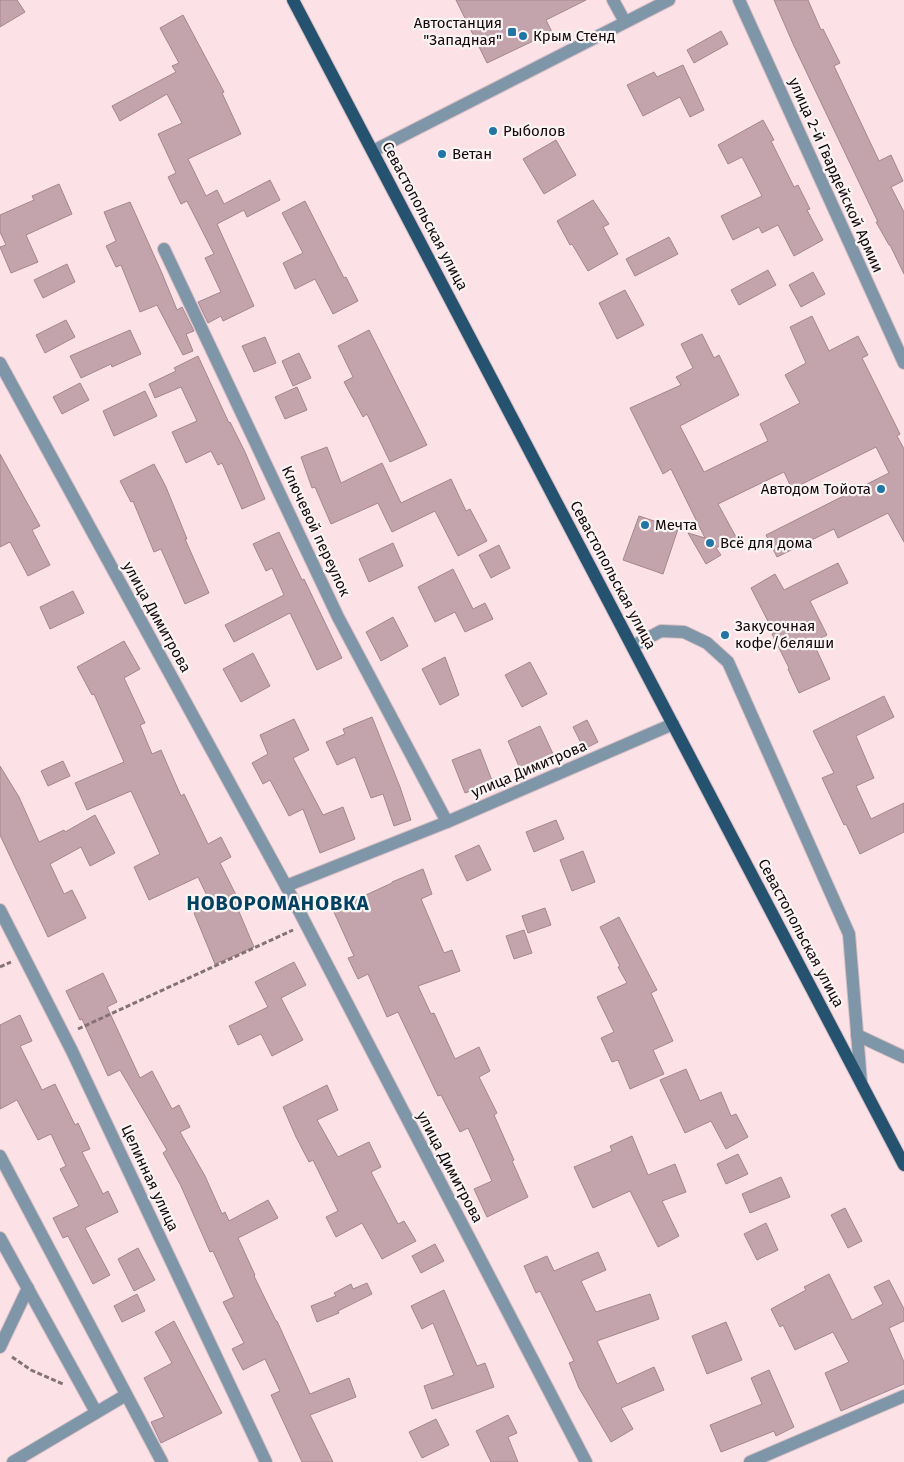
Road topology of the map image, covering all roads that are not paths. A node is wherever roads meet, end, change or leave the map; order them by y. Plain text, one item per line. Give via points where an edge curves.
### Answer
1 (293, 0) edge
2 (614, 0) edge
3 (669, 0) edge
4 (739, 0) edge
5 (625, 22) junction
6 (373, 151) junction
7 (164, 249) dead end
8 (0, 363) edge
9 (904, 363) edge
10 (633, 646) junction
11 (673, 724) junction
12 (446, 822) junction
13 (286, 886) junction
14 (0, 910) edge
15 (857, 1036) junction
16 (904, 1057) edge
17 (861, 1082) junction
18 (0, 1156) edge
19 (904, 1164) edge
20 (0, 1238) edge
21 (28, 1288) junction
22 (4, 1351) edge
23 (126, 1395) junction
24 (904, 1396) edge
25 (96, 1412) junction
26 (13, 1462) edge
27 (162, 1462) edge
28 (266, 1462) edge
29 (586, 1462) edge
30 (750, 1462) edge

1 - 6 main road, Севастопольская улица
2 - 5 street
3 - 5 street
4 - 9 street, улица 2-й Гвардейской Армии
5 - 6 street
6 - 10 main road, Севастопольская улица
7 - 12 street, Ключевой переулок via 338,617
8 - 13 street, улица Димитрова
10 - 11 main road, Севастопольская улица
10 - 15 street via 661,631 684,632 707,643 728,662 849,934
11 - 12 street, улица Димитрова
11 - 17 main road, Севастопольская улица
12 - 13 street, улица Димитрова
13 - 29 street, улица Димитрова
14 - 28 street, Целинная улица via 64,1035
15 - 16 street
15 - 17 street
17 - 19 main road, Севастопольская улица
18 - 23 street
20 - 21 street
21 - 22 street
21 - 25 street
23 - 25 street
23 - 27 street
24 - 30 street
25 - 26 street

